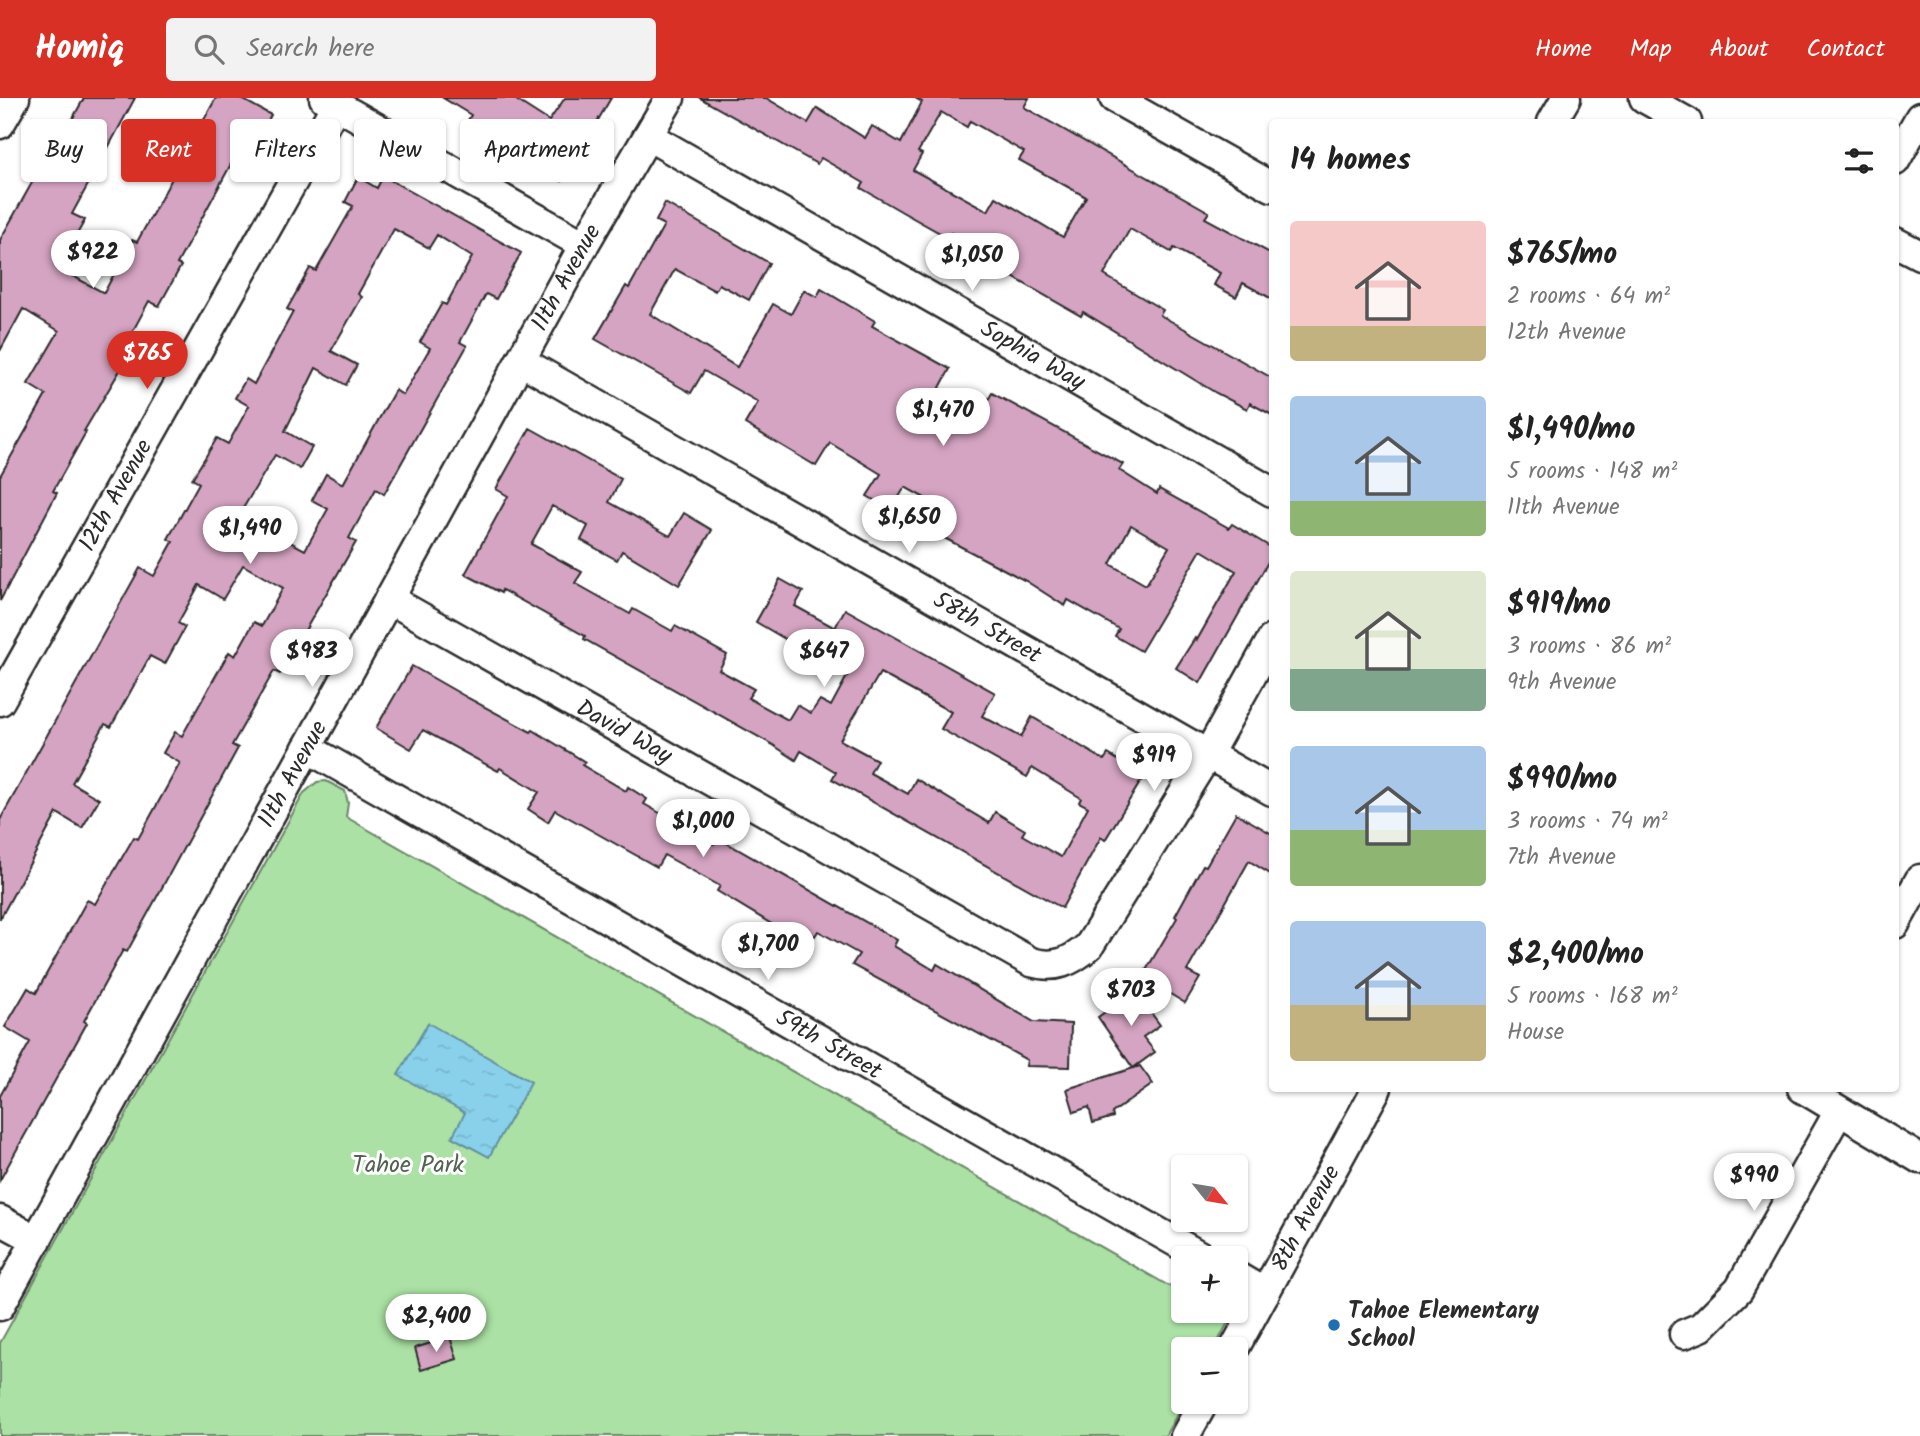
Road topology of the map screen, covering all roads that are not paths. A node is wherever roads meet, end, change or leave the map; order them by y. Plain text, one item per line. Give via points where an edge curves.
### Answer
1 (15, 98) edge
2 (670, 98) edge
3 (1114, 98) edge
4 (1566, 98) edge
5 (1644, 98) edge
6 (330, 102) edge
7 (1920, 117) edge
8 (1554, 119) edge
9 (1682, 119) edge
10 (0, 124) edge
11 (648, 136) junction
12 (1899, 154) edge
13 (1269, 185) edge
14 (1899, 244) edge
15 (584, 245) junction
16 (1920, 255) edge
17 (521, 361) junction
18 (1269, 490) edge
19 (389, 598) junction
20 (1269, 644) edge
21 (0, 701) edge
22 (307, 748) junction
23 (1208, 754) junction
24 (1269, 788) edge
25 (1920, 879) edge
26 (1899, 917) edge
27 (1375, 1092) edge
28 (1807, 1092) edge
29 (1838, 1113) junction
30 (1920, 1159) edge
31 (0, 1220) edge
32 (37, 1240) junction
33 (1183, 1246) edge
34 (1248, 1283) edge
35 (1265, 1293) junction
36 (0, 1306) edge
37 (1685, 1334) dead end
38 (1241, 1337) edge
39 (1197, 1414) edge
40 (1185, 1436) edge

1 - 10 street
2 - 11 street, 11th Avenue
3 - 13 street
4 - 8 street
5 - 9 street
6 - 15 street
6 - 21 street, 12th Avenue
7 - 12 street
11 - 15 street, 11th Avenue
11 - 18 street, Sophia Way
14 - 16 street
15 - 17 street, 11th Avenue
17 - 19 street, 11th Avenue
17 - 23 street, 58th Street
19 - 22 street, 11th Avenue
19 - 23 street, David Way via 1042,965 1059,965 1089,946
20 - 23 street
22 - 32 street, 11th Avenue
22 - 33 street, 59th Street
23 - 24 street, 58th Street
25 - 26 street
27 - 35 street, 8th Avenue
28 - 29 street
29 - 30 street
29 - 37 street via 1739,1289 1701,1327
31 - 32 street
32 - 36 street, 11th Avenue
34 - 35 street
35 - 38 street, 8th Avenue
39 - 40 street

